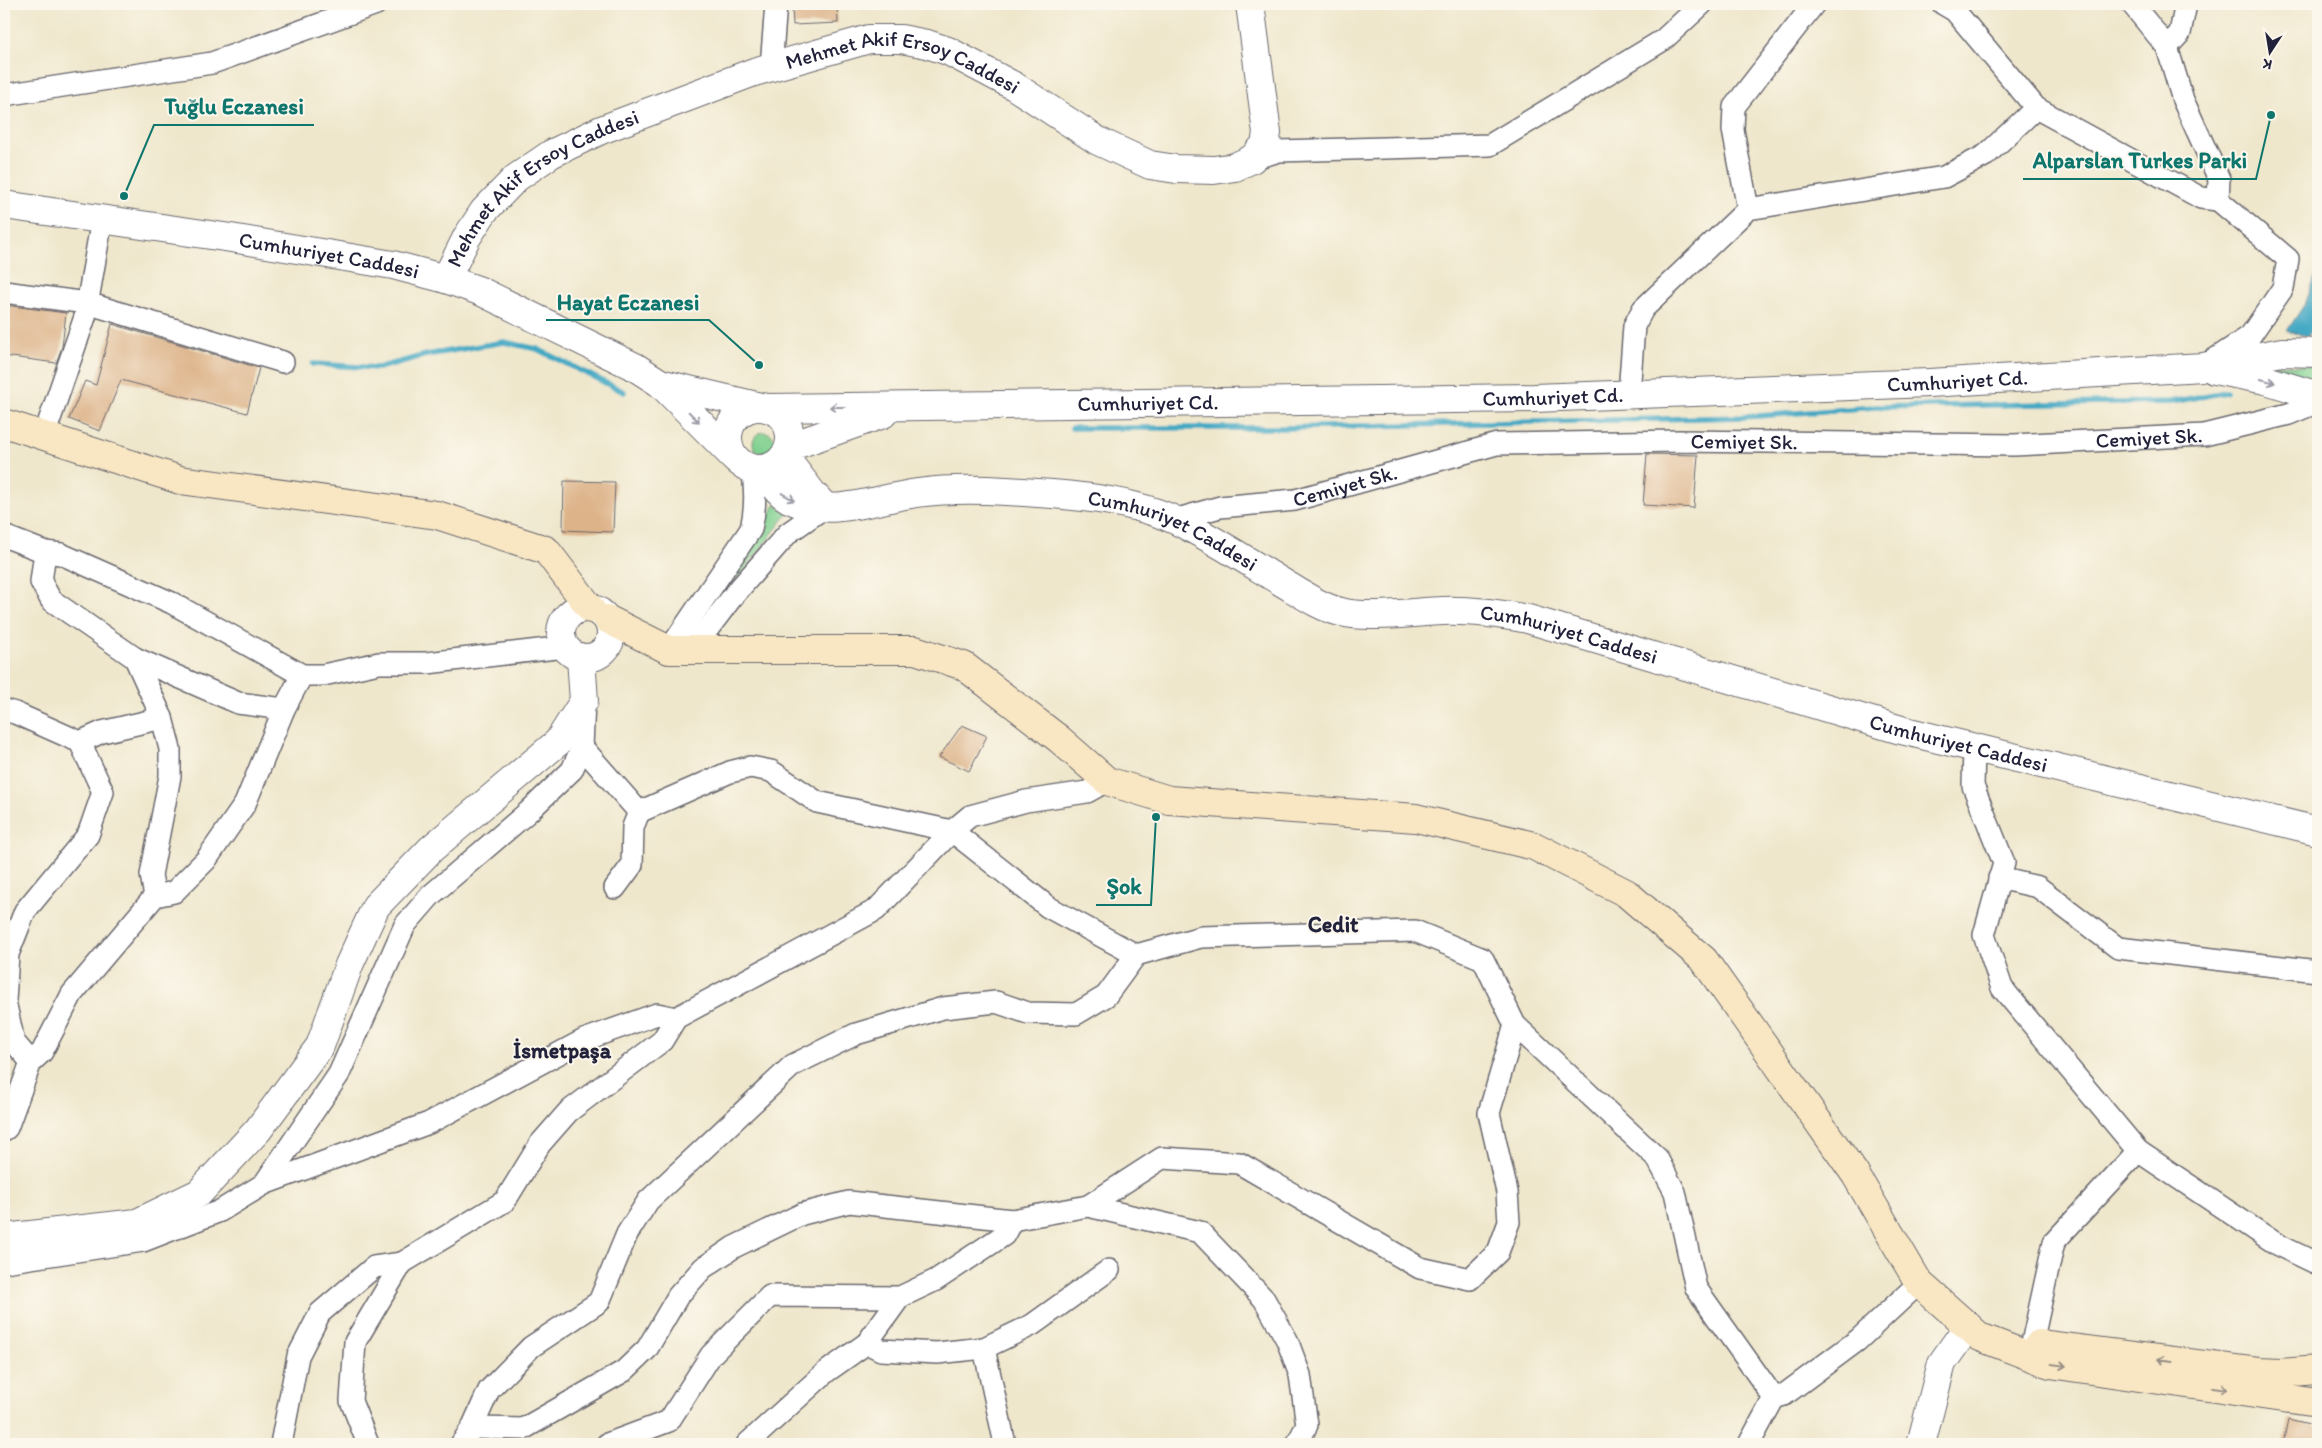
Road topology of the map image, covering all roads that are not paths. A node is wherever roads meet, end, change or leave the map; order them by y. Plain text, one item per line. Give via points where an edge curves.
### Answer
1 (376, 4) edge
2 (776, 4) edge
3 (1250, 4) edge
4 (1702, 4) edge
5 (1814, 4) edge
6 (1943, 4) edge
7 (2132, 4) edge
8 (2186, 4) edge
9 (2168, 47) junction
10 (771, 67) junction
11 (4, 95) edge
12 (2036, 108) junction
13 (1252, 158) junction
14 (2218, 200) junction
15 (4, 205) edge
16 (1748, 209) junction
17 (102, 219) junction
18 (446, 279) junction
19 (4, 292) edge
20 (87, 303) junction
21 (2318, 353) edge
22 (282, 362) dead end
23 (2203, 368) junction
24 (660, 383) junction
25 (1628, 394) junction
26 (2318, 396) edge
27 (2318, 402) edge
28 (762, 407) junction
29 (903, 407) junction
30 (4, 423) edge
31 (44, 436) junction
32 (764, 459) junction
33 (825, 507) junction
34 (1174, 520) junction
35 (4, 536) edge
36 (45, 552) junction
37 (599, 614) junction
38 (681, 650) junction
39 (573, 653) junction
40 (136, 658) junction
41 (302, 675) junction
42 (584, 701) junction
43 (284, 708) junction
44 (4, 710) edge
45 (162, 718) junction
46 (80, 742) junction
47 (582, 748) junction
48 (1974, 748) junction
49 (1107, 781) junction
50 (639, 812) junction
51 (952, 831) junction
52 (2318, 831) edge
53 (1999, 878) junction
54 (615, 888) dead end
55 (155, 896) junction
56 (1136, 955) junction
57 (2318, 971) edge
58 (676, 1018) junction
59 (1515, 1025) junction
60 (31, 1062) junction
61 (4, 1130) edge
62 (2138, 1151) junction
63 (264, 1184) junction
64 (1088, 1206) junction
65 (1012, 1220) junction
66 (4, 1238) edge
67 (4, 1262) edge
68 (402, 1263) junction
69 (2318, 1264) edge
70 (1110, 1270) dead end
71 (1919, 1283) junction
72 (900, 1297) junction
73 (1974, 1331) junction
74 (867, 1343) junction
75 (2032, 1343) junction
76 (984, 1348) junction
77 (2318, 1370) edge
78 (1774, 1398) junction
79 (2318, 1403) edge
80 (466, 1436) edge
81 (281, 1444) edge
82 (368, 1444) edge
83 (607, 1444) edge
84 (747, 1444) edge
85 (1005, 1444) edge
86 (1297, 1444) edge
87 (1749, 1444) edge
88 (1920, 1444) edge

1 - 11 street via 212,63
2 - 10 street
3 - 13 street via 1267,133 1264,145
4 - 13 street via 1663,40 1490,145 1279,151
5 - 16 street via 1734,107 1733,130
6 - 12 street via 1956,11
7 - 9 street
8 - 9 street via 2180,33
9 - 14 street via 2183,100 2219,179
10 - 13 street, Mehmet Akif Ersoy Caddesi via 869,39 901,39 927,44 973,63 1098,141 1150,165 1214,170 1235,167
10 - 18 street, Mehmet Akif Ersoy Caddesi via 601,130 551,154 516,178 484,211
12 - 14 street via 2202,198
12 - 16 street via 1986,155 1944,177
14 - 23 street via 2288,259 2283,288 2250,336
15 - 17 street, Cumhuriyet Caddesi
16 - 25 street via 1643,309 1634,326
17 - 18 street, Cumhuriyet Caddesi via 393,265
17 - 20 street
18 - 24 street, Cumhuriyet Caddesi via 545,321
19 - 20 street
20 - 22 street
20 - 31 street
21 - 23 street via 2282,352
23 - 25 street, Cumhuriyet Cd. via 1929,383
23 -> 26 street via 2266,380
24 - 28 street, Cumhuriyet Caddesi
24 -> 32 street, Cumhuriyet Caddesi
25 - 29 street, Cumhuriyet Cd.
27 - 34 street, Cemiyet Sk. via 2289,414 2204,435 2033,444 1679,441 1497,444 1295,500 1220,507
29 -> 28 street, Cumhuriyet Cd.
28 - 32 street via 780,415 790,437
28 - 32 street via 742,411 732,422 728,443
29 - 32 street
30 - 31 main road
31 - 37 main road via 180,480 437,515 546,550
32 - 33 street, Cumhuriyet Caddesi via 786,497
32 - 38 street via 751,529
33 - 34 street, Cumhuriyet Caddesi via 844,508 918,492 966,489 1104,502 1139,508
33 - 38 street via 788,533
34 - 48 street, Cumhuriyet Caddesi via 1217,542 1300,593 1343,613 1446,611 1528,619 1882,724
35 - 36 street
36 - 40 street via 41,582 51,600
36 - 41 street via 61,554 172,603
37 - 38 main road
37 - 39 street via 611,628 608,648 591,658
37 - 39 street via 581,608 565,619 561,638
38 - 49 main road via 915,650 964,666 1059,739
39 - 41 street via 378,663 323,675
39 - 42 street
40 - 43 street via 238,703
40 - 45 street
41 - 43 street
42 - 47 street
42 - 66 street via 558,742 432,849 376,906 349,965 320,1046 258,1130 199,1193 137,1223
43 - 55 street via 245,804 206,860 174,892
44 - 46 street
45 - 46 street via 102,732
45 - 55 street via 170,749 170,776 151,875
46 - 60 street via 103,792 88,835 25,911 8,954 5,1001 14,1042
47 - 50 street
47 - 63 street via 572,770 431,895 404,925 339,1074
48 - 52 street, Cumhuriyet Caddesi
48 - 53 street via 1973,786 2004,863
49 - 51 street via 1087,792 1026,801 970,816
49 - 71 main road via 1169,800 1416,818 1534,846 1626,893 1704,960 1856,1174
50 - 51 street via 730,772 750,767 771,771 816,802
50 - 54 street via 634,827 632,865
51 - 56 street via 1048,907
51 - 58 street via 876,910
53 - 57 street via 2038,886 2118,948
53 - 62 street via 1984,934 2002,988
55 - 60 street via 72,994 42,1052
56 - 59 street via 1200,937 1415,932 1483,960
56 - 80 street via 1106,996 1076,1014 1028,1013 996,1002 943,1008 856,1034 793,1065 648,1201 626,1234 598,1302 531,1346 489,1390
58 - 63 street via 657,1014 584,1040 429,1123
58 - 68 street via 662,1041 568,1112 540,1144 506,1201
59 - 64 street via 1489,1113 1508,1192 1509,1222 1498,1252 1470,1280 1420,1268 1239,1163 1162,1158
59 - 78 street via 1656,1158 1675,1192 1696,1288
60 - 61 street
62 - 69 street via 2278,1245
62 - 75 street via 2054,1242
63 - 67 street via 220,1211 143,1241
64 - 65 street
64 - 86 street via 1200,1232 1264,1299 1287,1340 1300,1375 1307,1425
65 - 72 street via 1004,1235 936,1280
65 - 80 street via 849,1202 802,1214 734,1247 703,1268 678,1296 647,1349 624,1371 523,1429
68 - 81 street via 374,1267 320,1313 298,1356
68 - 82 street via 355,1342 351,1401
70 - 76 street via 1032,1325
71 - 73 main road
71 - 78 street via 1858,1340 1784,1395
72 - 74 street
72 - 83 street via 770,1296 711,1354 669,1421
73 - 75 main road
73 -> 79 main road via 2050,1364
73 - 88 street via 1942,1363
74 - 76 street via 881,1350 937,1353
74 - 84 street via 826,1372
77 -> 75 main road via 2259,1372
76 - 85 street
78 - 87 street

